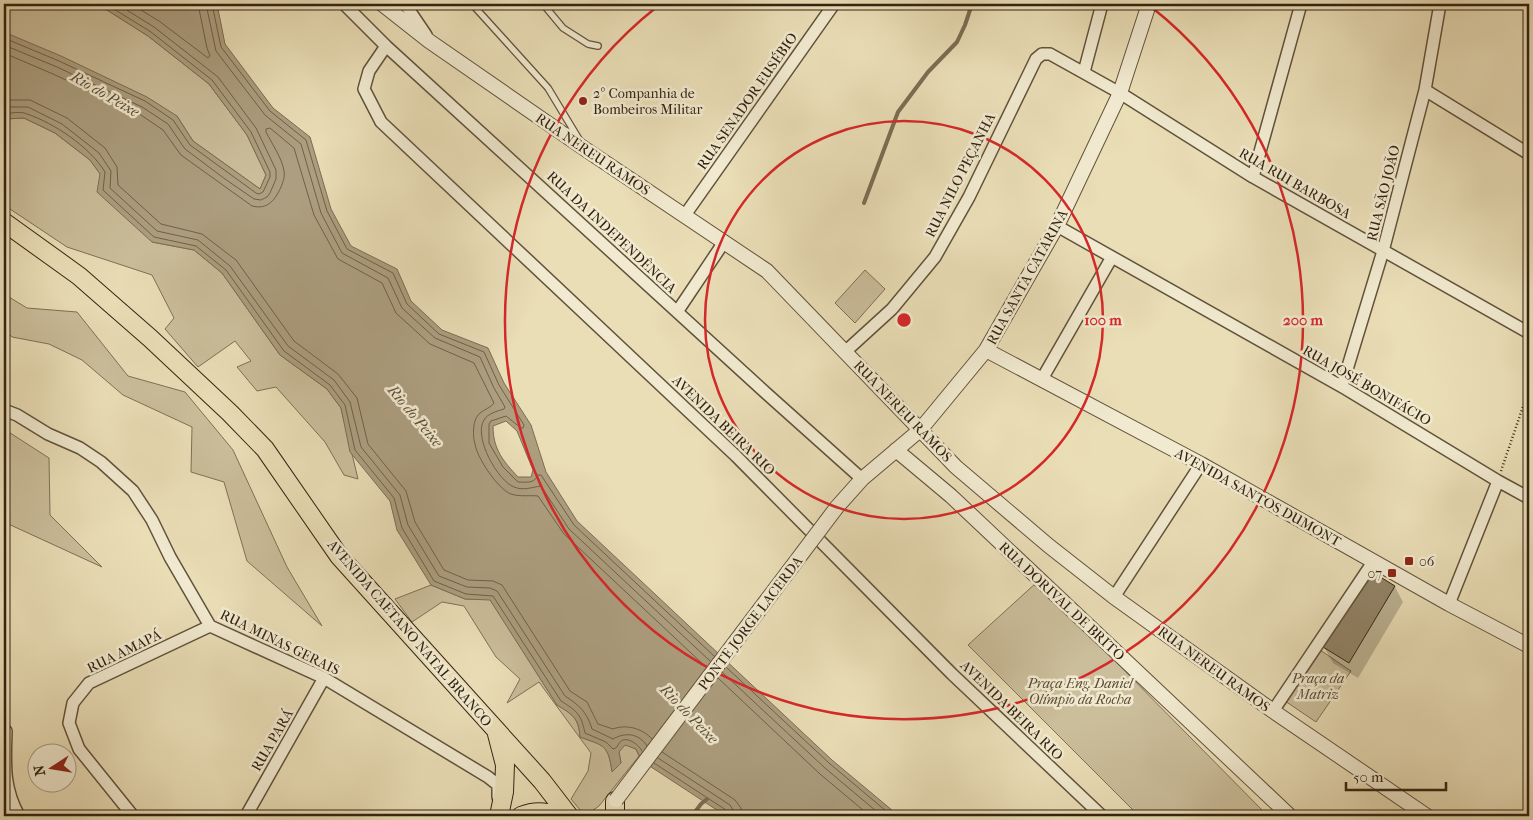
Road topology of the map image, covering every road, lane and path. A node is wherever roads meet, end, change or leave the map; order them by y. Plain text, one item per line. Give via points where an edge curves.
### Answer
1 (344, 4) edge
2 (382, 4) edge
3 (405, 4) edge
4 (472, 4) edge
5 (543, 4) edge
6 (834, 4) edge
7 (1102, 4) edge
8 (1150, 4) edge
9 (1302, 4) edge
10 (1440, 4) edge
11 (429, 41) junction
12 (386, 46) junction
13 (598, 46) dead end
14 (1050, 54) joint
15 (1084, 72) junction
16 (1425, 90) junction
17 (1120, 93) junction
18 (585, 149) junction
19 (1529, 154) edge
20 (1252, 177) junction
21 (685, 215) junction
22 (4, 222) edge
23 (1057, 226) junction
24 (724, 242) junction
25 (1384, 251) junction
26 (1112, 257) junction
27 (677, 312) junction
28 (1529, 333) edge
29 (986, 350) junction
30 (846, 351) junction
31 (1042, 379) junction
32 (1342, 386) junction
33 (1529, 389) edge
34 (4, 410) edge
35 (920, 430) junction
36 (896, 450) junction
37 (1201, 464) junction
38 (862, 479) junction
39 (1498, 481) junction
40 (1529, 498) edge
41 (837, 507) joint
42 (1373, 562) junction
43 (1114, 597) junction
44 (1449, 604) junction
45 (210, 626) junction
46 (1529, 646) edge
47 (324, 678) junction
48 (1273, 710) junction
49 (6, 731) dead end
50 (497, 731) junction
51 (611, 810) edge
52 (500, 815) edge
53 (19, 816) edge
54 (133, 816) edge
55 (246, 816) edge
56 (521, 816) edge
57 (557, 816) edge
58 (569, 816) edge
59 (1102, 816) edge
60 (1290, 816) edge
61 (1427, 816) edge

1 - 12 street, RUA DA INDEPENDÊNCIA
2 - 11 street, RUA NEREU RAMOS
3 - 11 street
4 - 18 lane via 548,88
5 - 13 lane via 569,33
6 - 21 street, RUA SENADOR EUSÉBIO
7 - 15 street
8 - 17 street, RUA SANTA CATARINA
9 - 20 street
10 - 16 street, RUA SÃO JOÃO
11 - 18 street, RUA NEREU RAMOS
12 - 27 street, RUA DA INDEPENDÊNCIA
12 - 59 street, AVENIDA BEIRA RIO via 369,71 364,89 381,122 736,456 952,674
14 - 15 street, RUA RUI BARBOSA
14 - 30 street, RUA NILO PEÇANHA via 1042,54 1036,59 970,197 935,256 892,309
15 - 17 street, RUA RUI BARBOSA
16 - 19 street
16 - 25 street, RUA SÃO JOÃO
17 - 20 street, RUA RUI BARBOSA
17 - 23 street, RUA SANTA CATARINA
18 - 21 street, RUA NEREU RAMOS
20 - 25 street, RUA RUI BARBOSA
21 - 24 street, RUA NEREU RAMOS
22 - 50 main road, AVENIDA CAETANO NATAL BRANCO via 79,276 237,420 265,449 339,556
23 - 26 street, RUA JOSÉ BONIFÁCIO
23 - 29 street, RUA SANTA CATARINA
24 - 27 street
24 - 30 street, RUA NEREU RAMOS via 767,271
25 - 28 street, RUA RUI BARBOSA
25 - 32 street, RUA SÃO JOÃO
26 - 31 street
26 - 32 street, RUA JOSÉ BONIFÁCIO
27 - 38 street, RUA DA INDEPENDÊNCIA
29 - 31 street, AVENIDA SANTOS DUMONT
29 - 35 street, RUA SANTA CATARINA
30 - 35 street, RUA NEREU RAMOS
31 - 37 street, AVENIDA SANTOS DUMONT
32 - 39 street, RUA JOSÉ BONIFÁCIO
33 - 39 path
34 - 45 street, RUA MINAS GERAIS via 80,448 133,491
35 - 36 street, RUA SANTA CATARINA
35 - 43 street, RUA NEREU RAMOS via 956,467
36 - 38 street, RUA SANTA CATARINA
36 - 60 street, RUA DORIVAL DE BRITO via 958,503
37 - 42 street, AVENIDA SANTOS DUMONT
37 - 43 street
38 - 41 street, RUA SANTA CATARINA
39 - 40 street, RUA JOSÉ BONIFÁCIO
39 - 44 street
41 - 51 street, PONTE JORGE LACERDA, bridge
42 - 44 street, AVENIDA SANTOS DUMONT
42 - 48 street
43 - 48 street, RUA NEREU RAMOS
44 - 46 street, AVENIDA SANTOS DUMONT
45 - 47 street, RUA MINAS GERAIS
45 - 54 street, RUA AMAPÁ via 89,683 73,703 69,723 79,749
47 - 52 street, RUA MINAS GERAIS via 488,777 498,785
47 - 55 street, RUA PARÁ
48 - 61 street, RUA NEREU RAMOS
49 - 53 street via 4,773
50 - 52 main road, AVENIDA CAETANO NATAL BRANCO via 505,765
50 - 58 main road, AVENIDA CAETANO NATAL BRANCO
56 - 57 main road via 546,812

